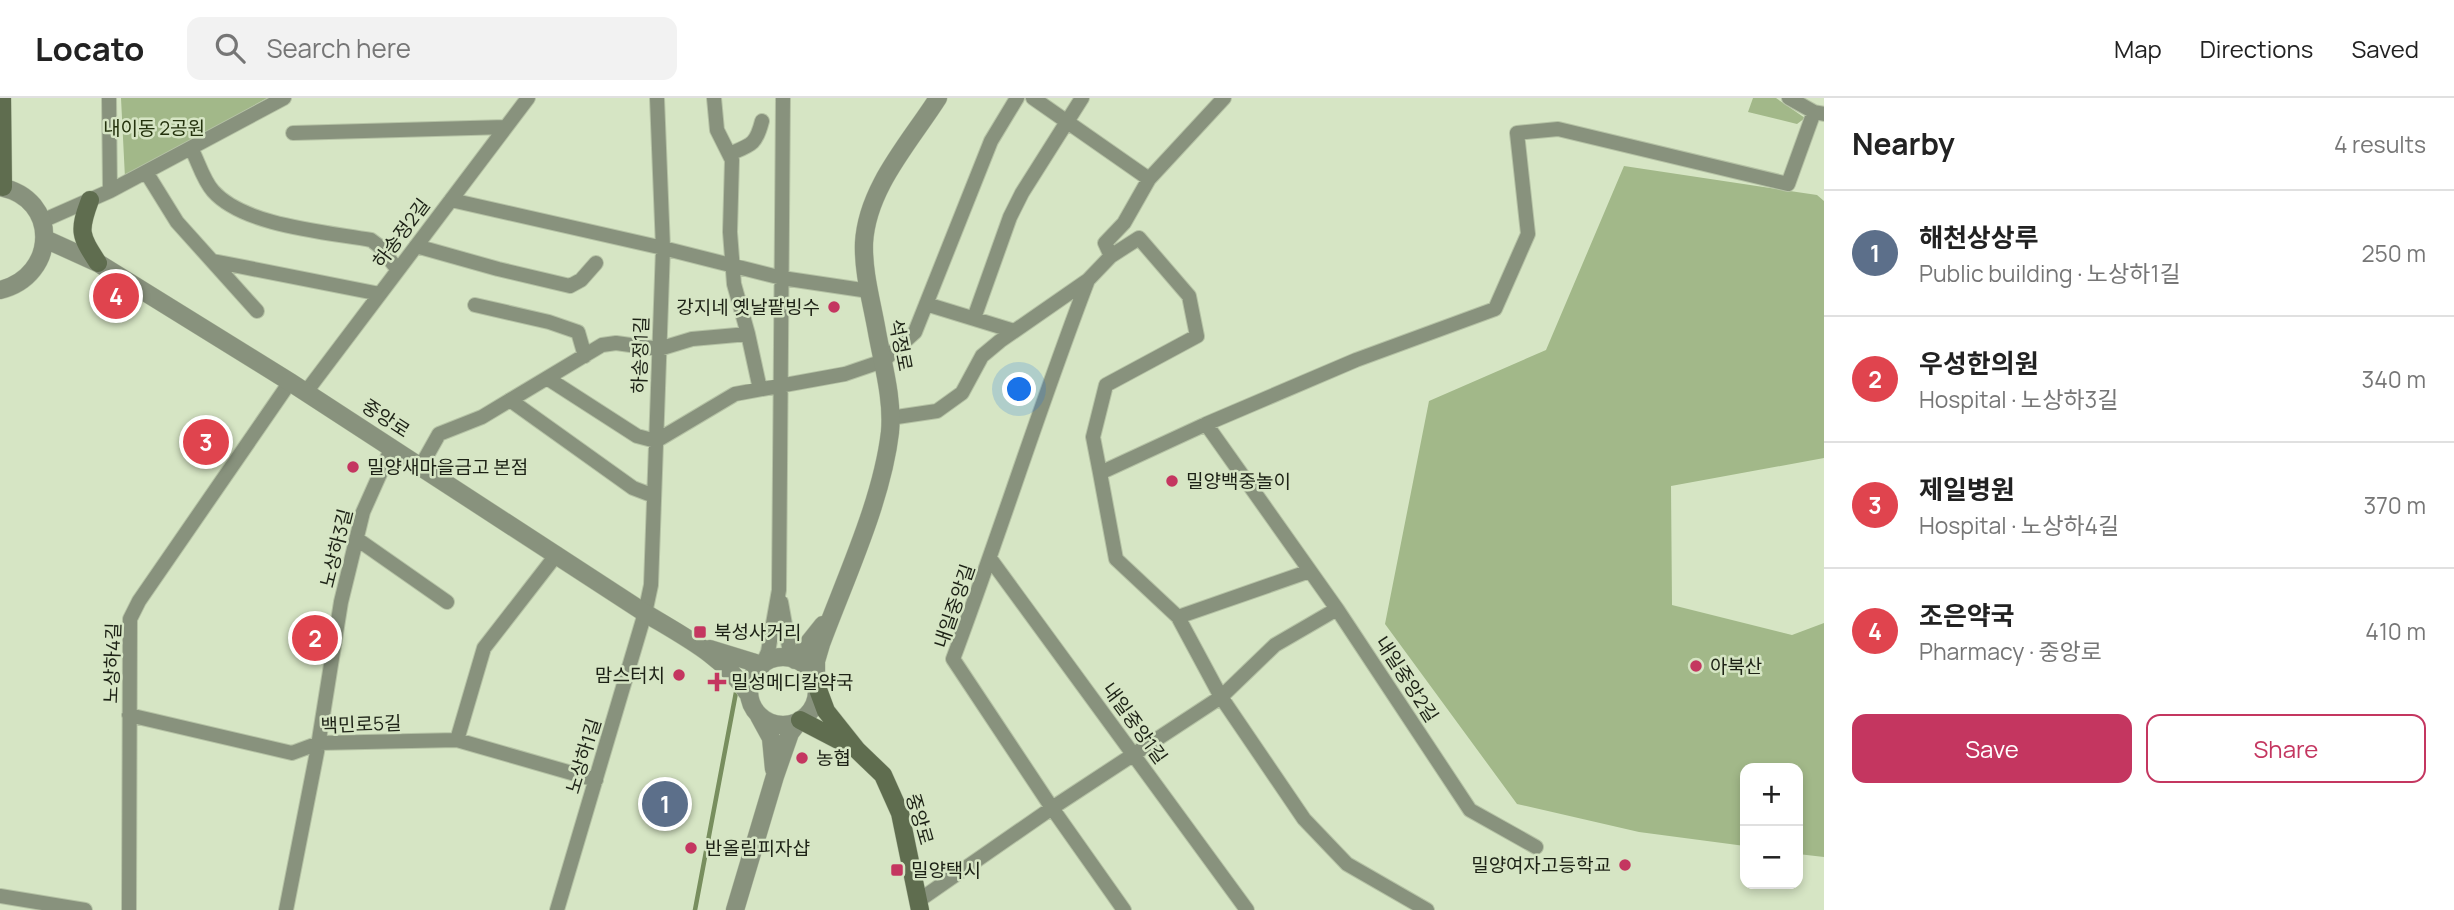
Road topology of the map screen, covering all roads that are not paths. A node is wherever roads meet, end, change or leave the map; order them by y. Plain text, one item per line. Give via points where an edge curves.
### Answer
1 (2, 98) edge
2 (109, 98) edge
3 (284, 98) edge
4 (528, 98) edge
5 (657, 98) edge
6 (714, 98) edge
7 (783, 98) edge
8 (938, 98) edge
9 (1017, 98) edge
10 (1033, 98) edge
11 (1082, 98) edge
12 (1224, 98) edge
13 (1789, 98) edge
14 (1819, 113) edge
15 (762, 121) dead end
16 (1067, 122) junction
17 (506, 127) junction
18 (1, 130) edge
19 (293, 133) dead end
20 (191, 148) junction
21 (729, 154) junction
22 (146, 172) junction
23 (1149, 179) junction
24 (2, 187) edge
25 (110, 191) junction
26 (90, 200) junction
27 (451, 200) junction
28 (44, 230) junction
29 (416, 246) junction
30 (663, 247) junction
31 (1111, 256) junction
32 (213, 261) junction
33 (98, 263) junction
34 (596, 263) dead end
35 (733, 266) junction
36 (398, 270) junction
37 (782, 278) junction
38 (1088, 280) junction
39 (0, 290) edge
40 (870, 291) junction
41 (380, 293) junction
42 (926, 304) junction
43 (475, 305) dead end
44 (257, 311) dead end
45 (974, 318) junction
46 (1014, 331) junction
47 (748, 334) junction
48 (659, 349) junction
49 (584, 356) junction
50 (883, 361) junction
51 (547, 378) junction
52 (290, 382) junction
53 (781, 386) junction
54 (760, 389) junction
55 (306, 392) junction
56 (510, 400) junction
57 (890, 418) junction
58 (1206, 424) junction
59 (656, 441) junction
60 (392, 447) junction
61 (421, 466) junction
62 (1100, 473) junction
63 (654, 496) junction
64 (356, 539) junction
65 (557, 554) junction
66 (990, 559) junction
67 (1310, 571) junction
68 (779, 590) junction
69 (447, 602) dead end
70 (1337, 609) junction
71 (833, 611) junction
72 (645, 613) junction
73 (1178, 617) junction
74 (697, 644) junction
75 (795, 660) junction
76 (762, 664) junction
77 (816, 684) junction
78 (749, 695) junction
79 (1221, 697) junction
80 (129, 715) junction
81 (759, 716) junction
82 (800, 720) junction
83 (457, 740) junction
84 (319, 743) junction
85 (858, 750) junction
86 (1134, 754) junction
87 (775, 776) junction
88 (596, 780) junction
89 (1052, 808) junction
90 (1536, 847) dead end
91 (0, 896) edge
92 (919, 906) edge
93 (85, 910) edge
94 (129, 910) edge
95 (286, 910) edge
96 (557, 910) edge
97 (735, 910) edge
98 (1124, 910) edge
99 (1247, 910) edge
100 (1427, 910) edge

1 - 18 main road
2 - 25 street
3 - 20 street
4 - 17 street, 하송정2길
5 - 30 street, 하송정1길
6 - 21 street via 717,131
7 - 37 street
8 - 40 street, 석정로 via 874,200 864,241
9 - 42 street via 991,141
10 - 16 street
11 - 16 street
12 - 23 street
13 - 14 street
14 - 58 street via 1788,184 1558,129 1517,133 1528,234 1495,309 1356,360
15 - 21 street via 751,145
16 - 23 street
16 - 45 street via 1010,217
17 - 19 street
17 - 27 street, 하송정2길
18 - 24 main road
20 - 22 street
20 - 36 street via 211,190 229,206 264,220 371,240
21 - 35 street
22 - 25 street
22 - 32 street via 177,222
23 - 31 street via 1124,223 1105,243
24 - 28 street via 33,206
25 - 26 street
26 - 28 street
26 - 33 main road via 82,220 82,238
27 - 29 street, 하송정2길
27 - 30 street
28 - 33 street, 중앙로
28 - 39 street via 42,257 33,272 19,284
29 - 34 street via 570,286
29 - 36 street, 하송정2길
30 - 35 street
30 - 48 street, 하송정1길
31 - 38 street
31 - 62 street via 1139,238 1189,296 1197,336 1107,385 1093,437
32 - 41 street
32 - 44 street
33 - 52 street, 중앙로
35 - 37 street
35 - 47 street
36 - 41 street, 하송정2길
37 - 40 street
37 - 53 street
38 - 46 street
38 - 66 street, 내일중앙길
40 - 50 street, 석정로
41 - 55 street, 하송정2길
42 - 45 street
42 - 50 street via 915,332
43 - 49 street via 578,332
45 - 46 street
46 - 57 street via 982,356 962,393 937,411
47 - 48 street via 692,339
47 - 54 street
48 - 49 street via 616,343
48 - 59 street, 하송정1길
49 - 51 street
50 - 53 street via 845,374
50 - 57 street, 석정로
51 - 56 street
51 - 59 street via 637,436
52 - 55 street, 중앙로
52 - 80 street, 노상하4길 via 130,619
53 - 54 street
53 - 68 street
54 - 59 street via 735,394
55 - 60 street, 중앙로
56 - 61 street via 439,434
56 - 63 street via 633,488
57 - 71 street, 석정로 via 878,489
58 - 62 street
58 - 67 street, 내일중앙2길
59 - 63 street, 하송정1길
60 - 61 street, 중앙로
60 - 64 street, 노상하3길
61 - 65 street, 중앙로
62 - 73 street via 1116,559
63 - 72 street, 하송정1길 via 651,585
64 - 69 street
64 - 84 street, 노상하3길 via 341,602
65 - 72 street, 중앙로
65 - 83 street via 484,648
66 - 86 street, 내일중앙1길
66 - 89 street, 내일중앙길 via 953,659
67 - 70 street, 내일중앙2길
67 - 73 street
68 - 75 street
68 - 76 street
70 - 79 street via 1275,645
70 - 90 street, 내일중앙2길 via 1470,810
71 - 75 street
71 - 77 street, 석정로 via 816,661
72 - 74 street, 중앙로
72 - 88 street, 노상하1길
73 - 79 street
74 - 76 street
74 - 78 street
75 - 76 street via 783,657
75 - 77 street via 805,666
76 - 78 street via 749,684
77 - 82 street via 814,705
77 - 85 main road via 826,711
78 - 81 street
79 - 86 street
79 - 100 street via 1304,819 1347,864
80 - 84 street, 백민로5길 via 292,753
80 - 94 street, 노상하4길
81 - 82 street via 779,725
81 - 87 street via 771,738
82 - 85 main road
82 - 87 street via 790,733
83 - 84 street, 백민로5길
83 - 88 street, 백민로5길
84 - 95 street, 노상하3길
85 - 92 main road, 중앙로 via 883,775 900,813
86 - 89 street
86 - 99 street, 내일중앙1길
87 - 97 street
88 - 96 street, 노상하1길
89 - 92 street
89 - 98 street, 내일중앙길
91 - 93 street

